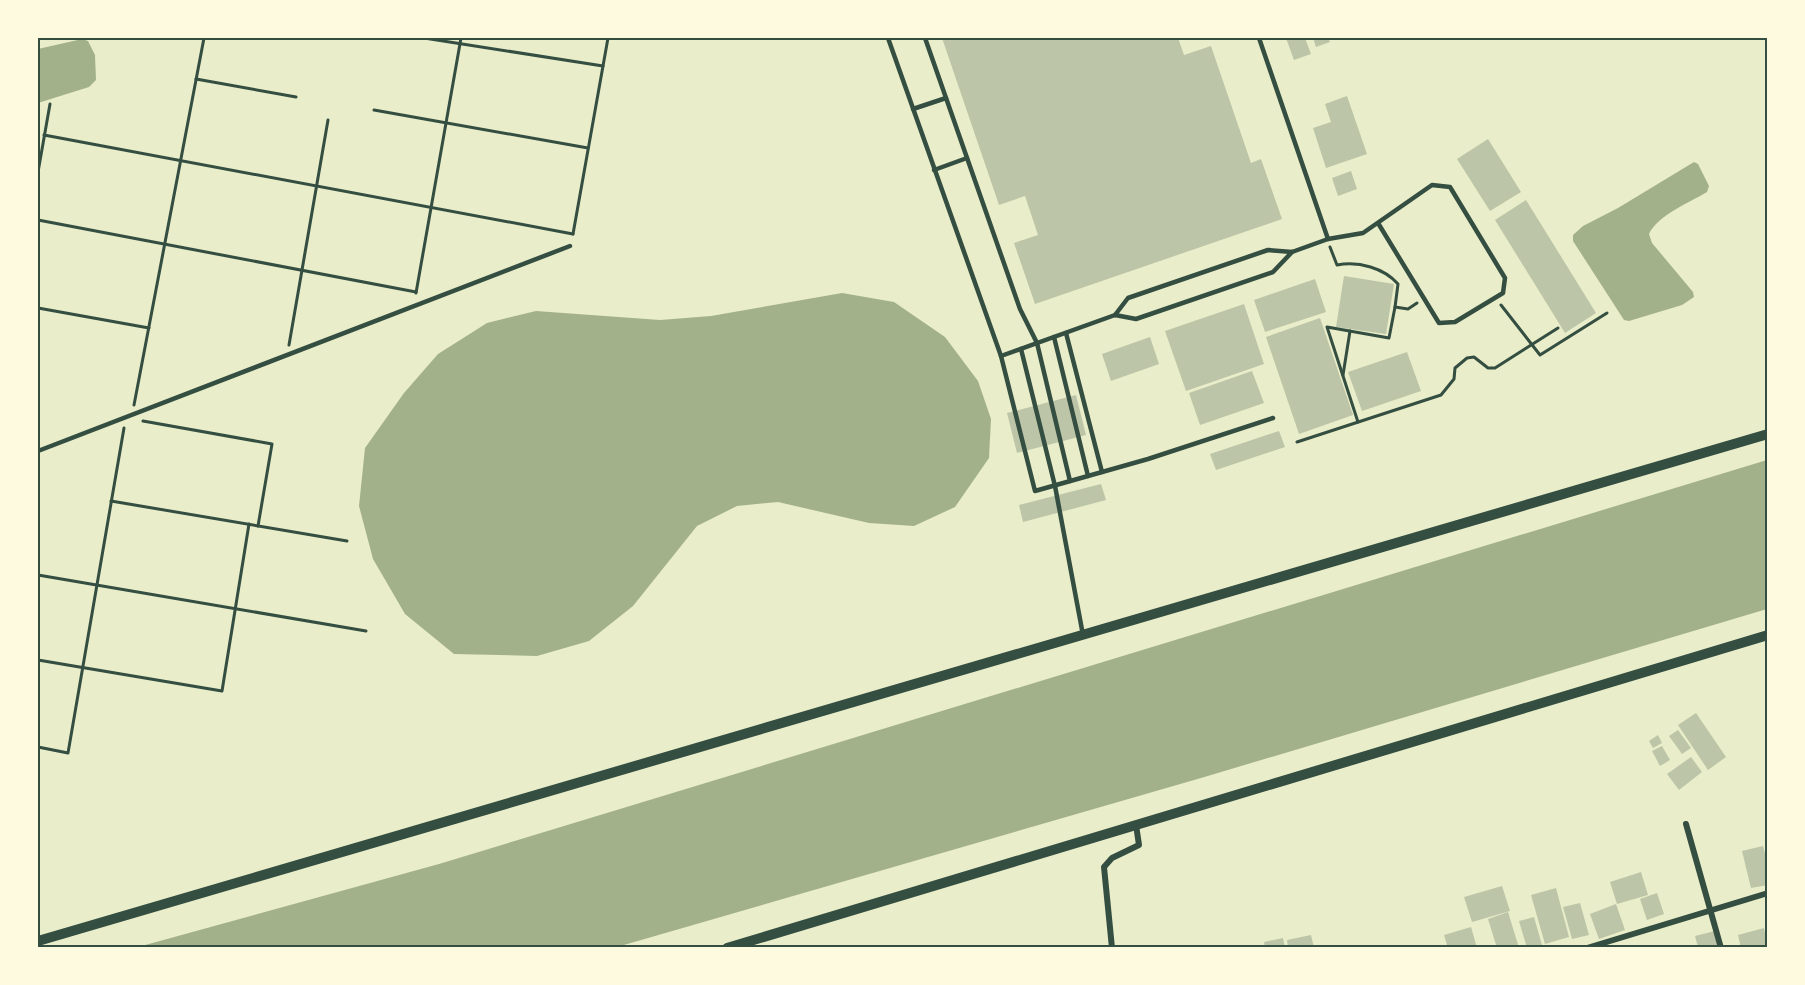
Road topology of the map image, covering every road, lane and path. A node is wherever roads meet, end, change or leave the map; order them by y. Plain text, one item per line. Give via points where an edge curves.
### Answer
1 (204, 38) edge
2 (424, 38) edge
3 (461, 38) edge
4 (608, 38) edge
5 (888, 38) edge
6 (925, 38) edge
7 (1259, 38) edge
8 (460, 43) junction
9 (603, 66) junction
10 (196, 79) junction
11 (296, 97) dead end
12 (946, 98) junction
13 (50, 104) dead end
14 (913, 109) junction
15 (374, 110) dead end
16 (328, 120) dead end
17 (446, 123) junction
18 (45, 135) junction
19 (588, 148) junction
20 (967, 158) junction
21 (180, 161) junction
22 (934, 170) junction
23 (38, 172) edge
24 (317, 186) junction
25 (431, 208) junction
26 (38, 220) edge
27 (1378, 223) junction
28 (1328, 239) junction
29 (165, 244) junction
30 (570, 246) dead end
31 (1292, 252) junction
32 (302, 271) junction
33 (416, 292) junction
34 (1496, 297) junction
35 (1424, 298) junction
36 (414, 306) junction
37 (1395, 307) junction
38 (38, 308) edge
39 (1607, 313) dead end
40 (1115, 315) junction
41 (149, 328) junction
42 (1558, 328) dead end
43 (1350, 331) junction
44 (1066, 333) junction
45 (1054, 337) junction
46 (1037, 343) junction
47 (1533, 345) junction
48 (1021, 349) junction
49 (287, 355) junction
50 (1001, 356) junction
51 (1343, 377) junction
52 (132, 415) junction
53 (125, 418) junction
54 (1273, 418) dead end
55 (1358, 422) junction
56 (1767, 434) edge
57 (1296, 442) dead end
58 (38, 451) edge
59 (1101, 472) junction
60 (1088, 476) junction
61 (1070, 481) junction
62 (1055, 486) junction
63 (111, 501) junction
64 (249, 524) junction
65 (258, 526) junction
66 (347, 541) dead end
67 (38, 575) edge
68 (97, 585) junction
69 (236, 609) junction
70 (366, 632) dead end
71 (1083, 635) junction
72 (1767, 635) edge
73 (38, 660) edge
74 (83, 667) junction
75 (38, 747) edge
76 (1686, 824) dead end
77 (1136, 825) junction
78 (1767, 892) edge
79 (1712, 909) junction
80 (1617, 938) junction
81 (38, 941) edge
82 (727, 948) edge
83 (1112, 948) edge
84 (1587, 948) edge
85 (1620, 948) edge
86 (1721, 948) edge

1 - 10 path
2 - 8 path
3 - 8 path
4 - 9 path
5 - 14 lane
6 - 12 lane
7 - 28 lane
8 - 9 path
8 - 17 path
9 - 19 path
10 - 11 path
10 - 21 path
12 - 14 lane
12 - 20 lane
13 - 18 path
14 - 22 lane
15 - 17 path
16 - 24 path
17 - 19 path
17 - 25 path
18 - 21 path
18 - 23 path
19 - 25 path via 573,234
20 - 22 lane
20 - 46 lane via 1020,309
21 - 24 path
21 - 29 path
22 - 50 lane
24 - 25 path
24 - 32 path
25 - 33 path
26 - 29 path
27 - 28 lane via 1363,233
27 - 34 lane via 1432,185 1450,187 1505,278 1503,293
27 - 35 lane
28 - 31 lane
28 - 37 path via 1337,265 1379,269 1398,284
29 - 32 path
29 - 41 path
30 - 36 lane
31 - 40 lane via 1268,250 1128,298
31 - 40 lane via 1273,272 1136,319
32 - 33 path
32 - 49 path
33 - 36 path
34 - 35 lane via 1455,322 1439,323
34 - 47 path
35 - 37 path via 1408,309
36 - 49 lane
37 - 43 path via 1389,338
38 - 41 path
39 - 47 path via 1540,355
40 - 44 lane
41 - 52 path
42 - 47 path
43 - 51 path
43 - 51 path via 1327,327
44 - 45 lane
44 - 59 lane
45 - 46 lane
45 - 60 lane
46 - 48 lane
46 - 61 lane
47 - 55 path via 1495,368 1488,368 1474,357 1467,358 1455,368 1454,380 1441,395
48 - 50 lane
48 - 62 lane
49 - 52 lane
50 - 62 lane via 1035,491
51 - 55 path
52 - 53 lane
53 - 58 lane
53 - 63 path
53 - 65 path via 272,444
54 - 59 lane
55 - 57 path
56 - 71 street
59 - 60 lane
60 - 61 lane
61 - 62 lane
62 - 71 lane
63 - 64 path
63 - 68 path
64 - 65 path
64 - 69 path
65 - 66 path
67 - 68 path
68 - 69 path
68 - 74 path
69 - 70 path
69 - 74 path via 222,691
71 - 81 street
72 - 77 street
73 - 74 path
74 - 75 path via 68,753
76 - 79 street
77 - 82 street
77 - 83 street via 1139,845 1107,860 1104,867
78 - 79 street
79 - 80 street
79 - 86 street
80 - 84 street
80 - 85 street

